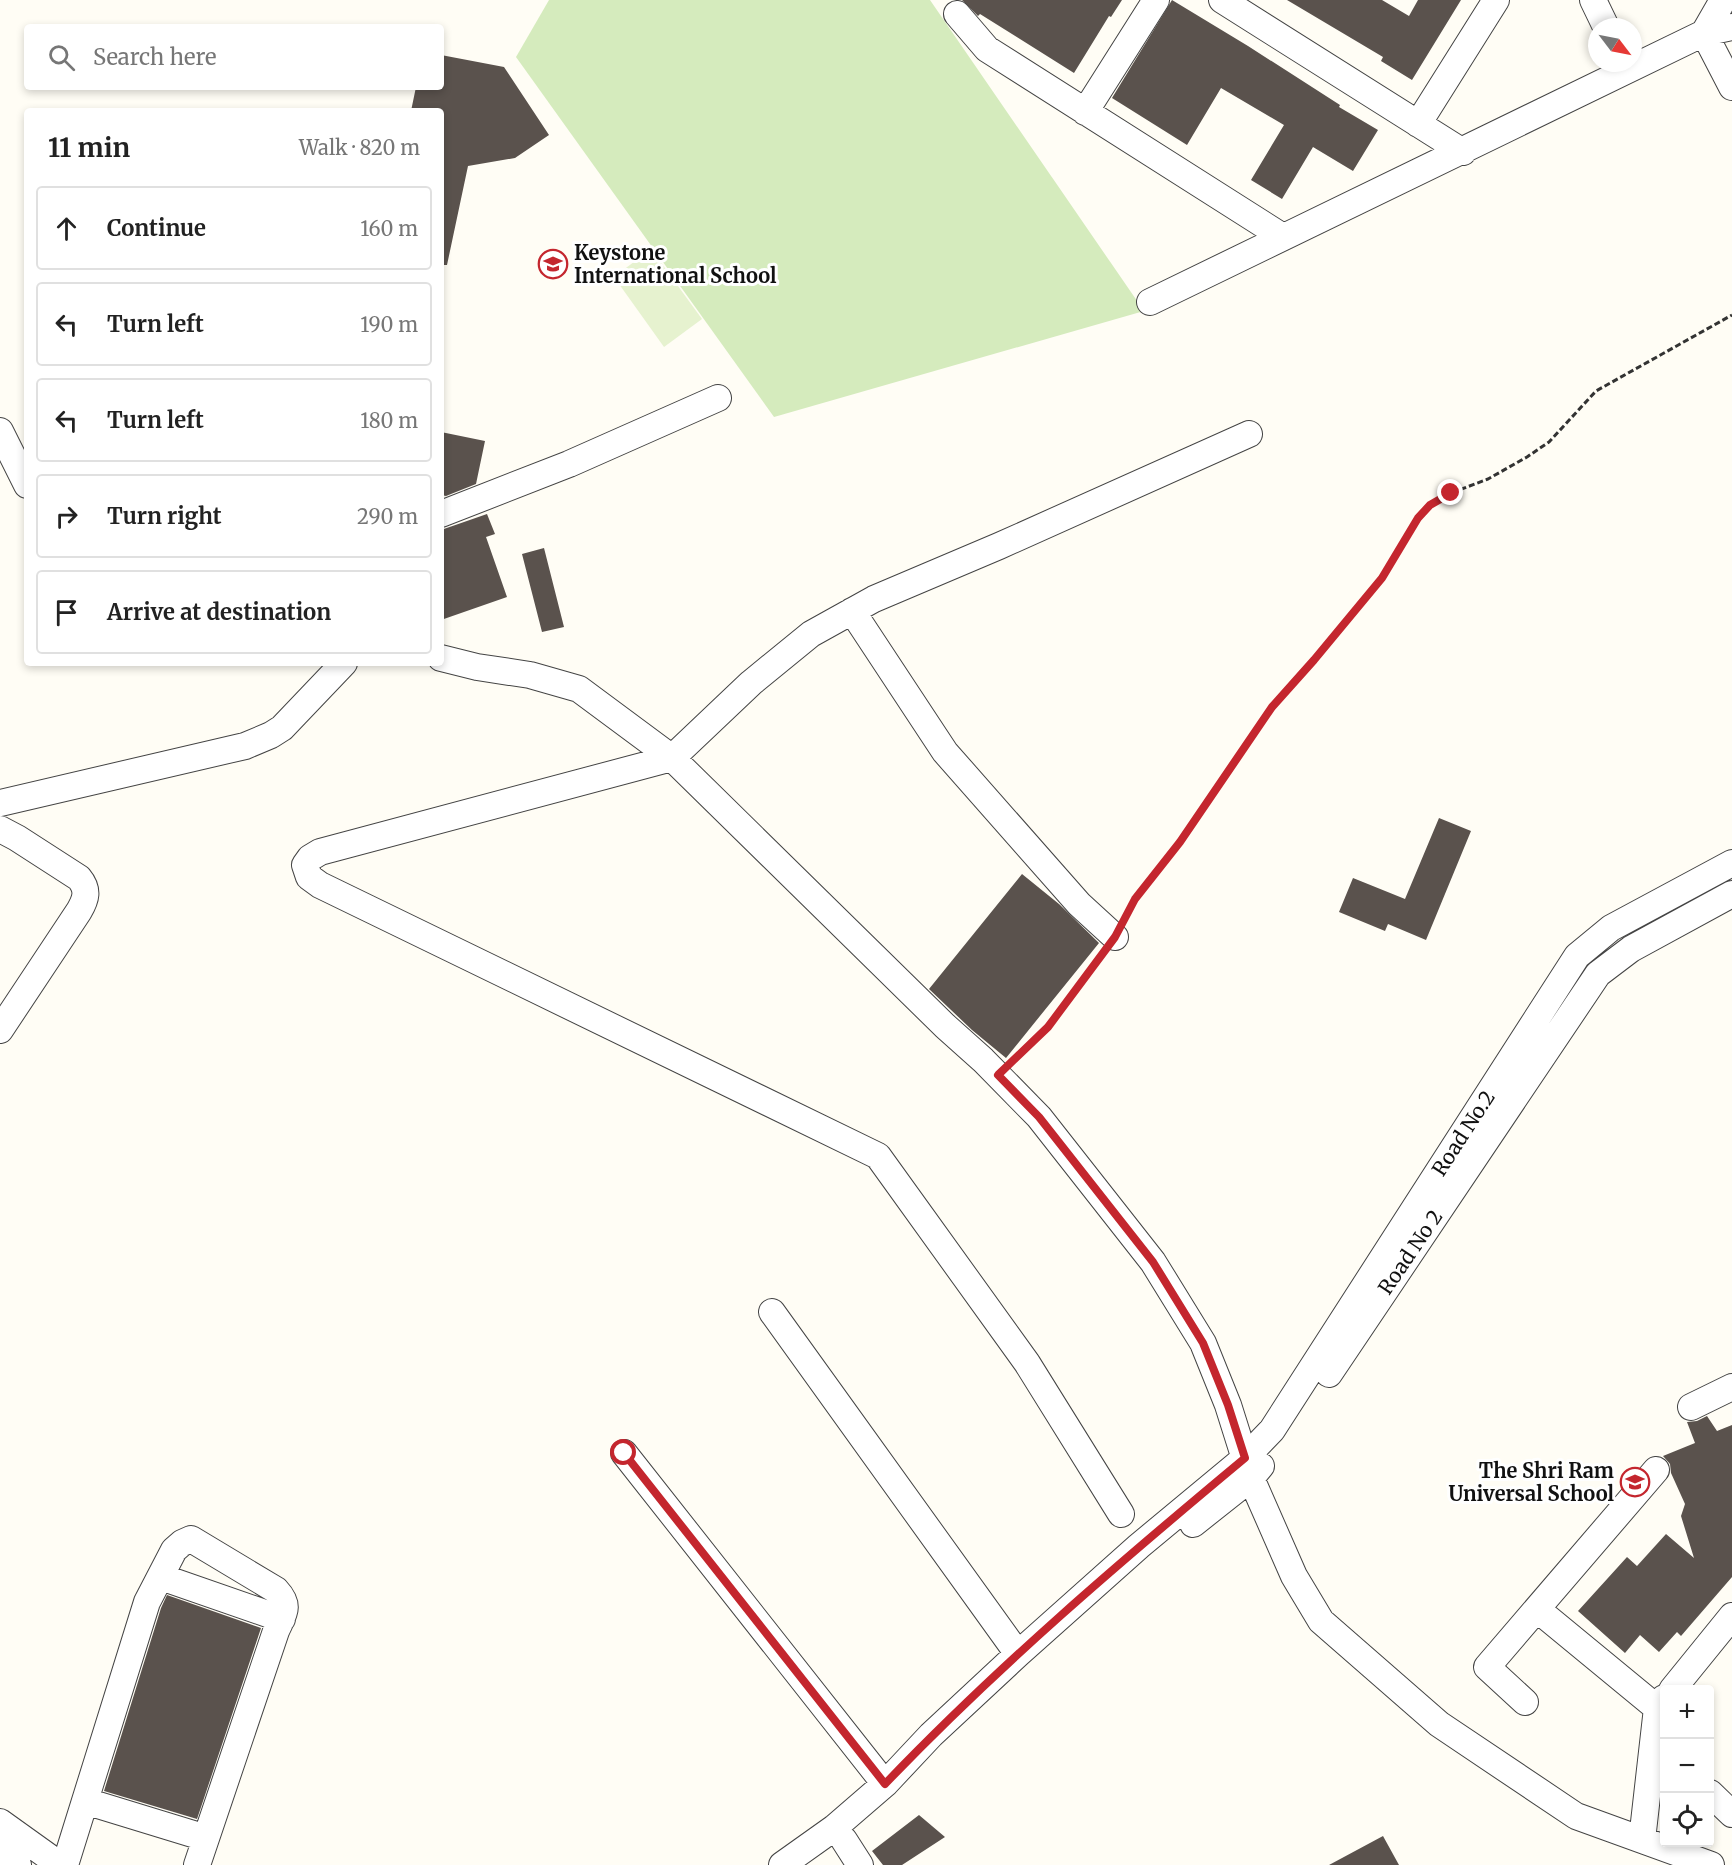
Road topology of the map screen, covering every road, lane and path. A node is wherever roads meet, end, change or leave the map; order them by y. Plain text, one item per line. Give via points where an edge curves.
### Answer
1 (1156, 0) edge
2 (1222, 0) edge
3 (1496, 0) edge
4 (1593, 0) edge
5 (1724, 0) edge
6 (957, 14) dead end
7 (1602, 18) edge
8 (1732, 27) edge
9 (1704, 33) junction
10 (1642, 60) edge
11 (1615, 72) edge
12 (1732, 87) edge
13 (1085, 112) junction
14 (1418, 124) junction
15 (1463, 152) junction
16 (1283, 237) junction
17 (1150, 302) dead end
18 (1732, 315) edge
19 (718, 398) dead end
20 (0, 431) edge
21 (1249, 434) dead end
22 (24, 479) edge
23 (444, 513) edge
24 (852, 611) junction
25 (444, 659) edge
26 (341, 666) edge
27 (672, 758) junction
28 (0, 803) edge
29 (0, 829) edge
30 (1732, 863) edge
31 (1732, 894) edge
32 (1115, 937) junction
33 (0, 1030) edge
34 (998, 1075) junction
35 (772, 1312) dead end
36 (1732, 1387) edge
37 (1691, 1407) dead end
38 (624, 1453) dead end
39 (1248, 1468) junction
40 (1656, 1470) dead end
41 (1121, 1514) dead end
42 (161, 1577) junction
43 (1538, 1610) junction
44 (282, 1619) junction
45 (1729, 1626) edge
46 (1018, 1654) junction
47 (1676, 1685) edge
48 (1660, 1695) edge
49 (1525, 1702) dead end
50 (1660, 1724) edge
51 (885, 1784) junction
52 (1714, 1797) edge
53 (85, 1801) junction
54 (1732, 1814) edge
55 (0, 1822) edge
56 (206, 1838) junction
57 (844, 1840) junction
58 (1642, 1840) junction
59 (0, 1851) edge
60 (18, 1865) edge
61 (60, 1865) edge
62 (65, 1865) edge
63 (197, 1865) edge
64 (782, 1865) edge
65 (809, 1865) edge
66 (860, 1865) edge
67 (1711, 1865) edge

1 - 13 street
2 - 14 street
3 - 14 street
4 - 7 street
5 - 9 street
6 - 13 street via 987,49
8 - 9 street
9 - 10 street
9 - 12 street
11 - 15 street
13 - 16 street
14 - 15 street
15 - 16 street
16 - 17 street
18 - 32 path via 1596,391 1550,442 1527,458 1430,505 1382,578 1272,707 1180,842 1135,899
19 - 23 street via 569,464
20 - 22 street
21 - 24 street
24 - 27 street via 811,634
24 - 32 street via 945,752 1078,904
25 - 27 street via 579,689
26 - 28 street via 282,728 260,740
27 - 34 street
27 - 41 street via 321,852 310,858 306,872 320,885 878,1156 1026,1363
29 - 33 street via 79,879 86,893 80,911
30 - 39 street, Road No.2 via 1611,928 1577,956
31 - 39 street, Road No 2 via 1631,949 1598,974 1285,1439
32 - 34 path via 1048,1027
34 - 39 street via 1039,1117 1153,1262 1203,1343
35 - 46 street
36 - 37 street
38 - 51 street
39 - 46 street via 1139,1546
39 - 57 street via 1030,1664 896,1795
39 - 58 street via 1294,1575 1321,1621 1439,1724 1576,1816
40 - 43 street
42 - 44 street
42 - 44 street via 174,1550 191,1539 276,1590 284,1599
42 - 53 street via 147,1602
43 - 48 street
43 - 49 street via 1487,1667
44 - 56 street
45 - 47 street
46 - 51 street
50 - 58 street
51 - 64 street via 834,1828
52 - 54 street
53 - 56 street
53 - 62 street
55 - 61 street
56 - 63 street
57 - 65 street
57 - 66 street
58 - 67 street
59 - 60 street

